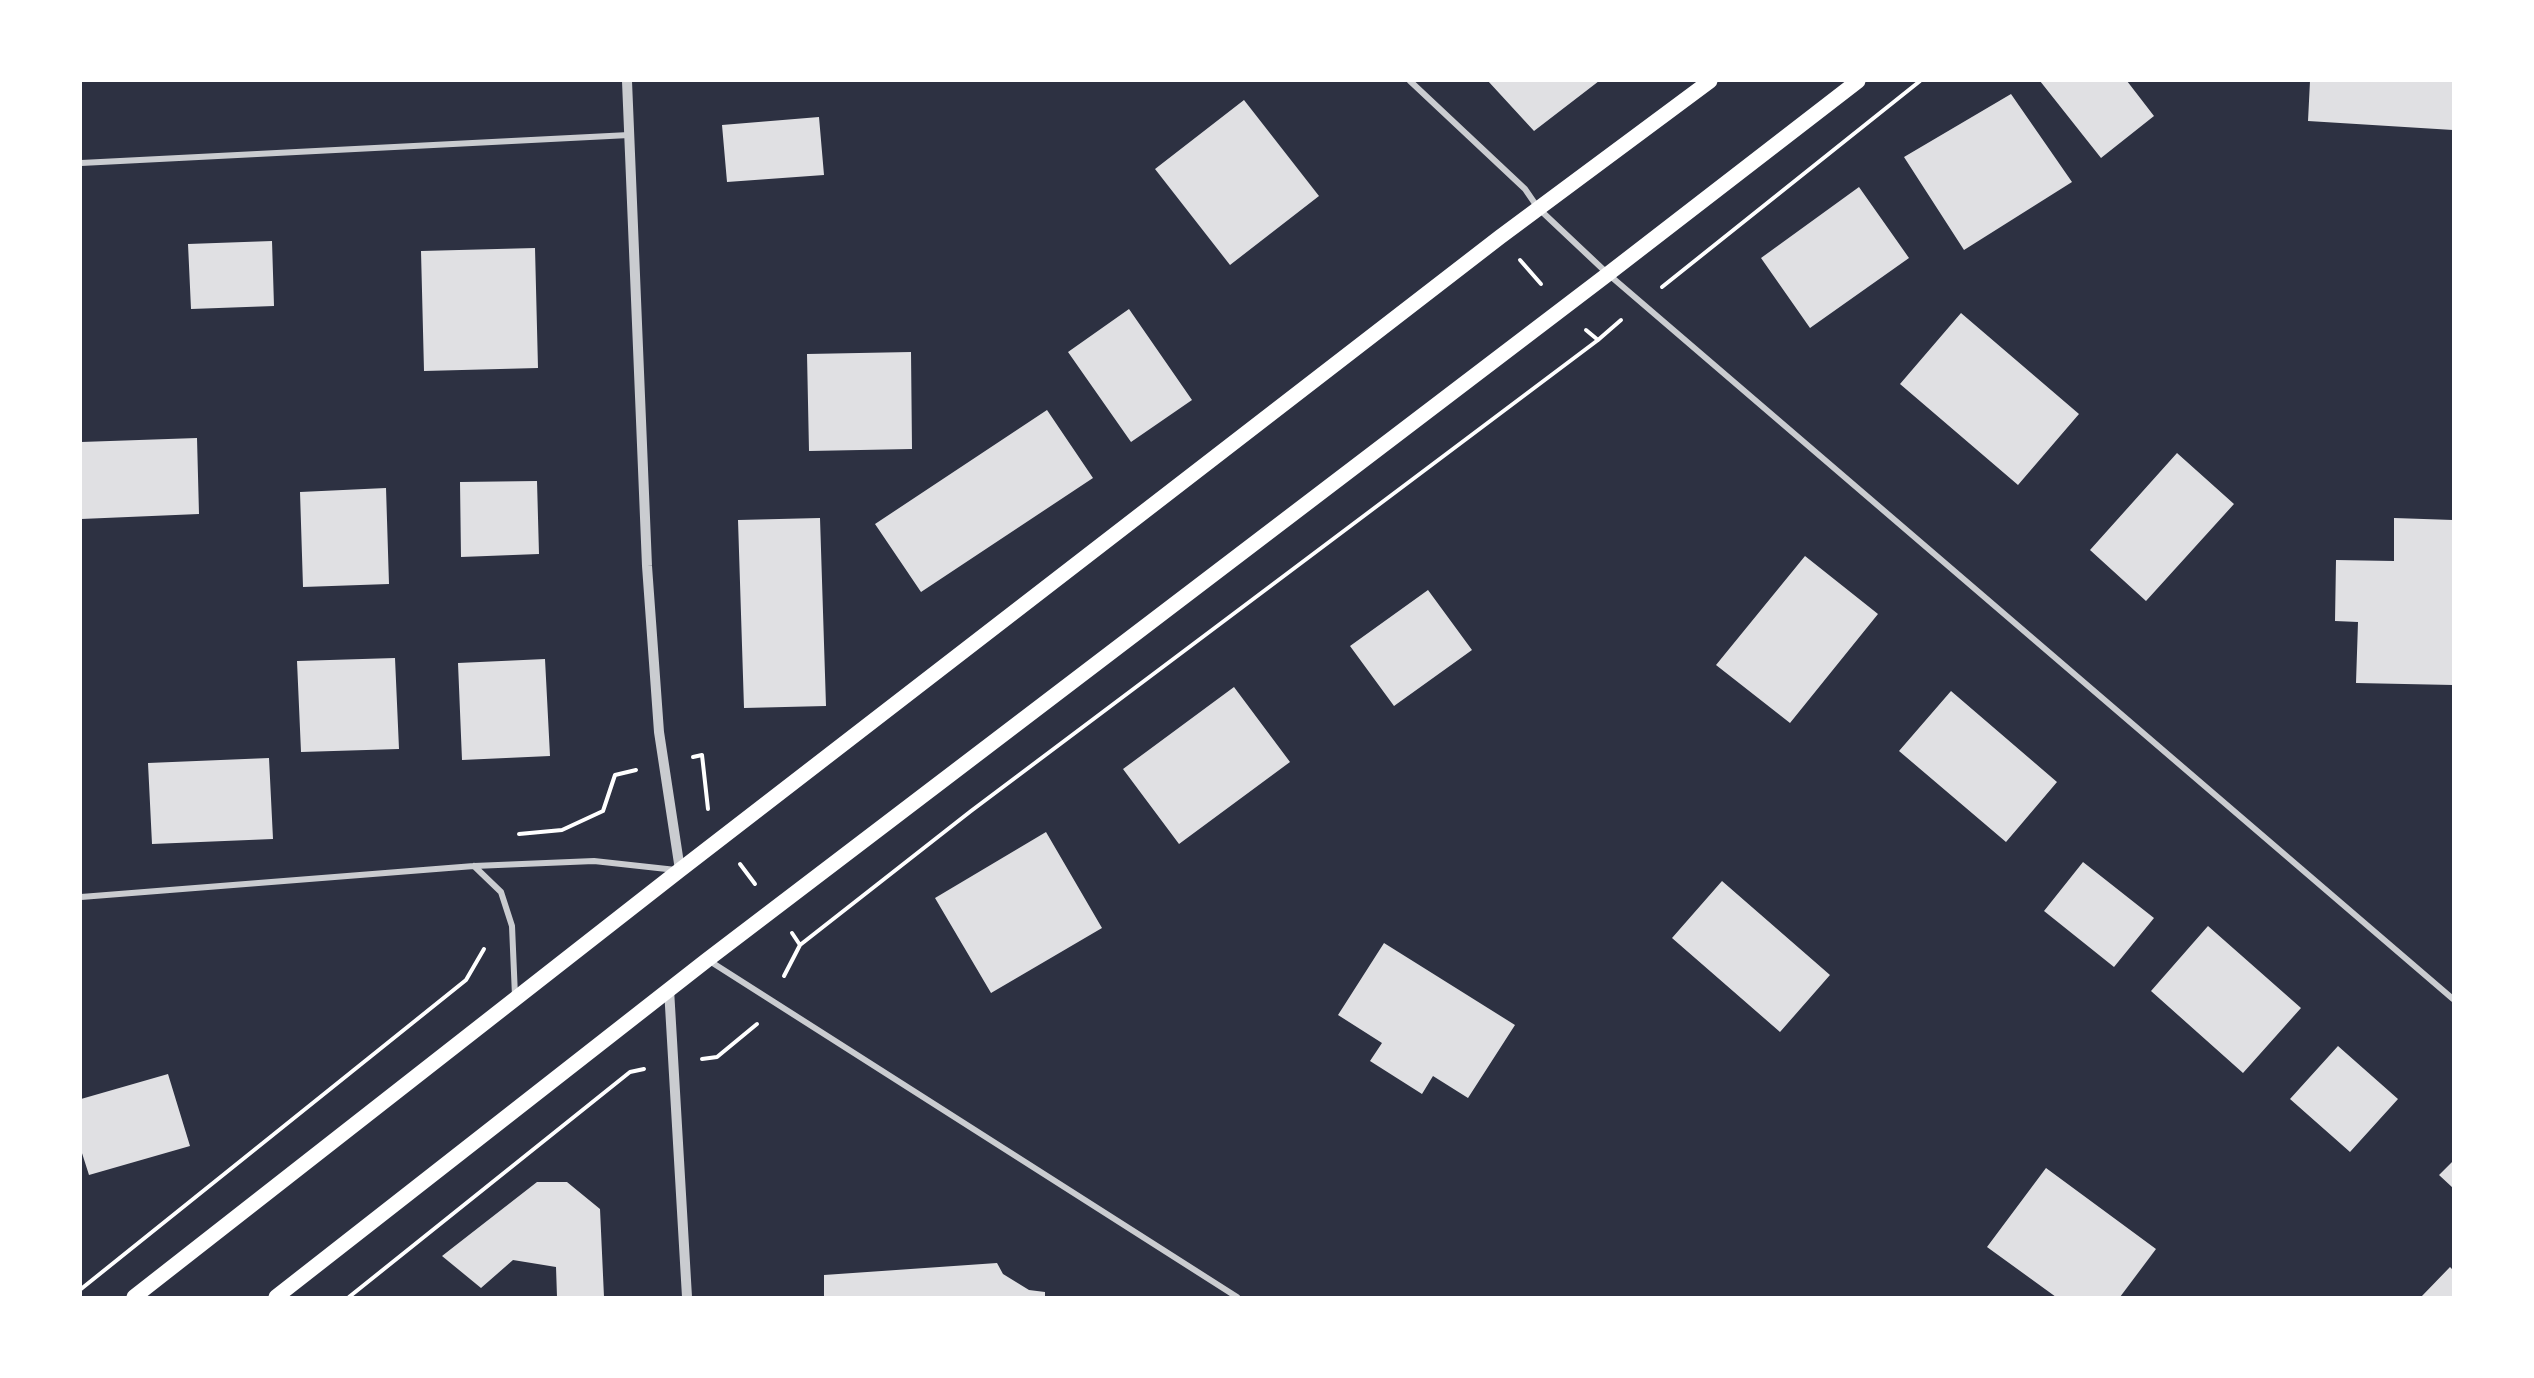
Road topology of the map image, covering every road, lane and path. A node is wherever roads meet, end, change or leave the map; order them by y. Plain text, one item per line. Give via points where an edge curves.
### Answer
1 (627, 81) edge
2 (1410, 81) edge
3 (1710, 81) edge
4 (1858, 81) edge
5 (1920, 81) edge
6 (629, 135) junction
7 (81, 163) edge
8 (1538, 208) junction
9 (1500, 237) junction
10 (1608, 274) junction
11 (1642, 302) junction
12 (1562, 309) junction
13 (1598, 340) junction
14 (664, 763) junction
15 (709, 811) dead end
16 (508, 835) dead end
17 (474, 866) junction
18 (680, 870) junction
19 (81, 897) edge
20 (484, 944) dead end
21 (707, 960) junction
22 (669, 990) junction
23 (516, 999) junction
24 (771, 999) junction
25 (2453, 999) edge
26 (675, 1062) junction
27 (81, 1289) edge
28 (134, 1297) edge
29 (276, 1297) edge
30 (349, 1297) edge
31 (687, 1297) edge
32 (1237, 1297) edge

1 - 6 street
2 - 8 street via 1525,189
3 - 8 main road
4 - 10 main road
5 - 11 path
6 - 7 street
6 - 14 street via 647,566
8 - 9 main road
8 - 10 street
9 - 12 path
9 - 18 main road
10 - 11 street
10 - 12 main road
11 - 13 path
11 - 25 street
12 - 13 path
12 - 21 main road
13 - 24 path via 971,811 800,945
14 - 15 path via 702,755
14 - 16 path via 615,775 603,811 562,830
14 - 18 street
17 - 18 street via 594,861
17 - 19 street
17 - 23 street via 501,892 512,926
18 - 23 main road
20 - 27 path via 466,980
21 - 22 main road
21 - 24 street
22 - 26 street
22 - 29 main road
23 - 28 main road
24 - 26 path via 756,1026 717,1057
24 - 32 street
26 - 30 path via 630,1072
26 - 31 street

